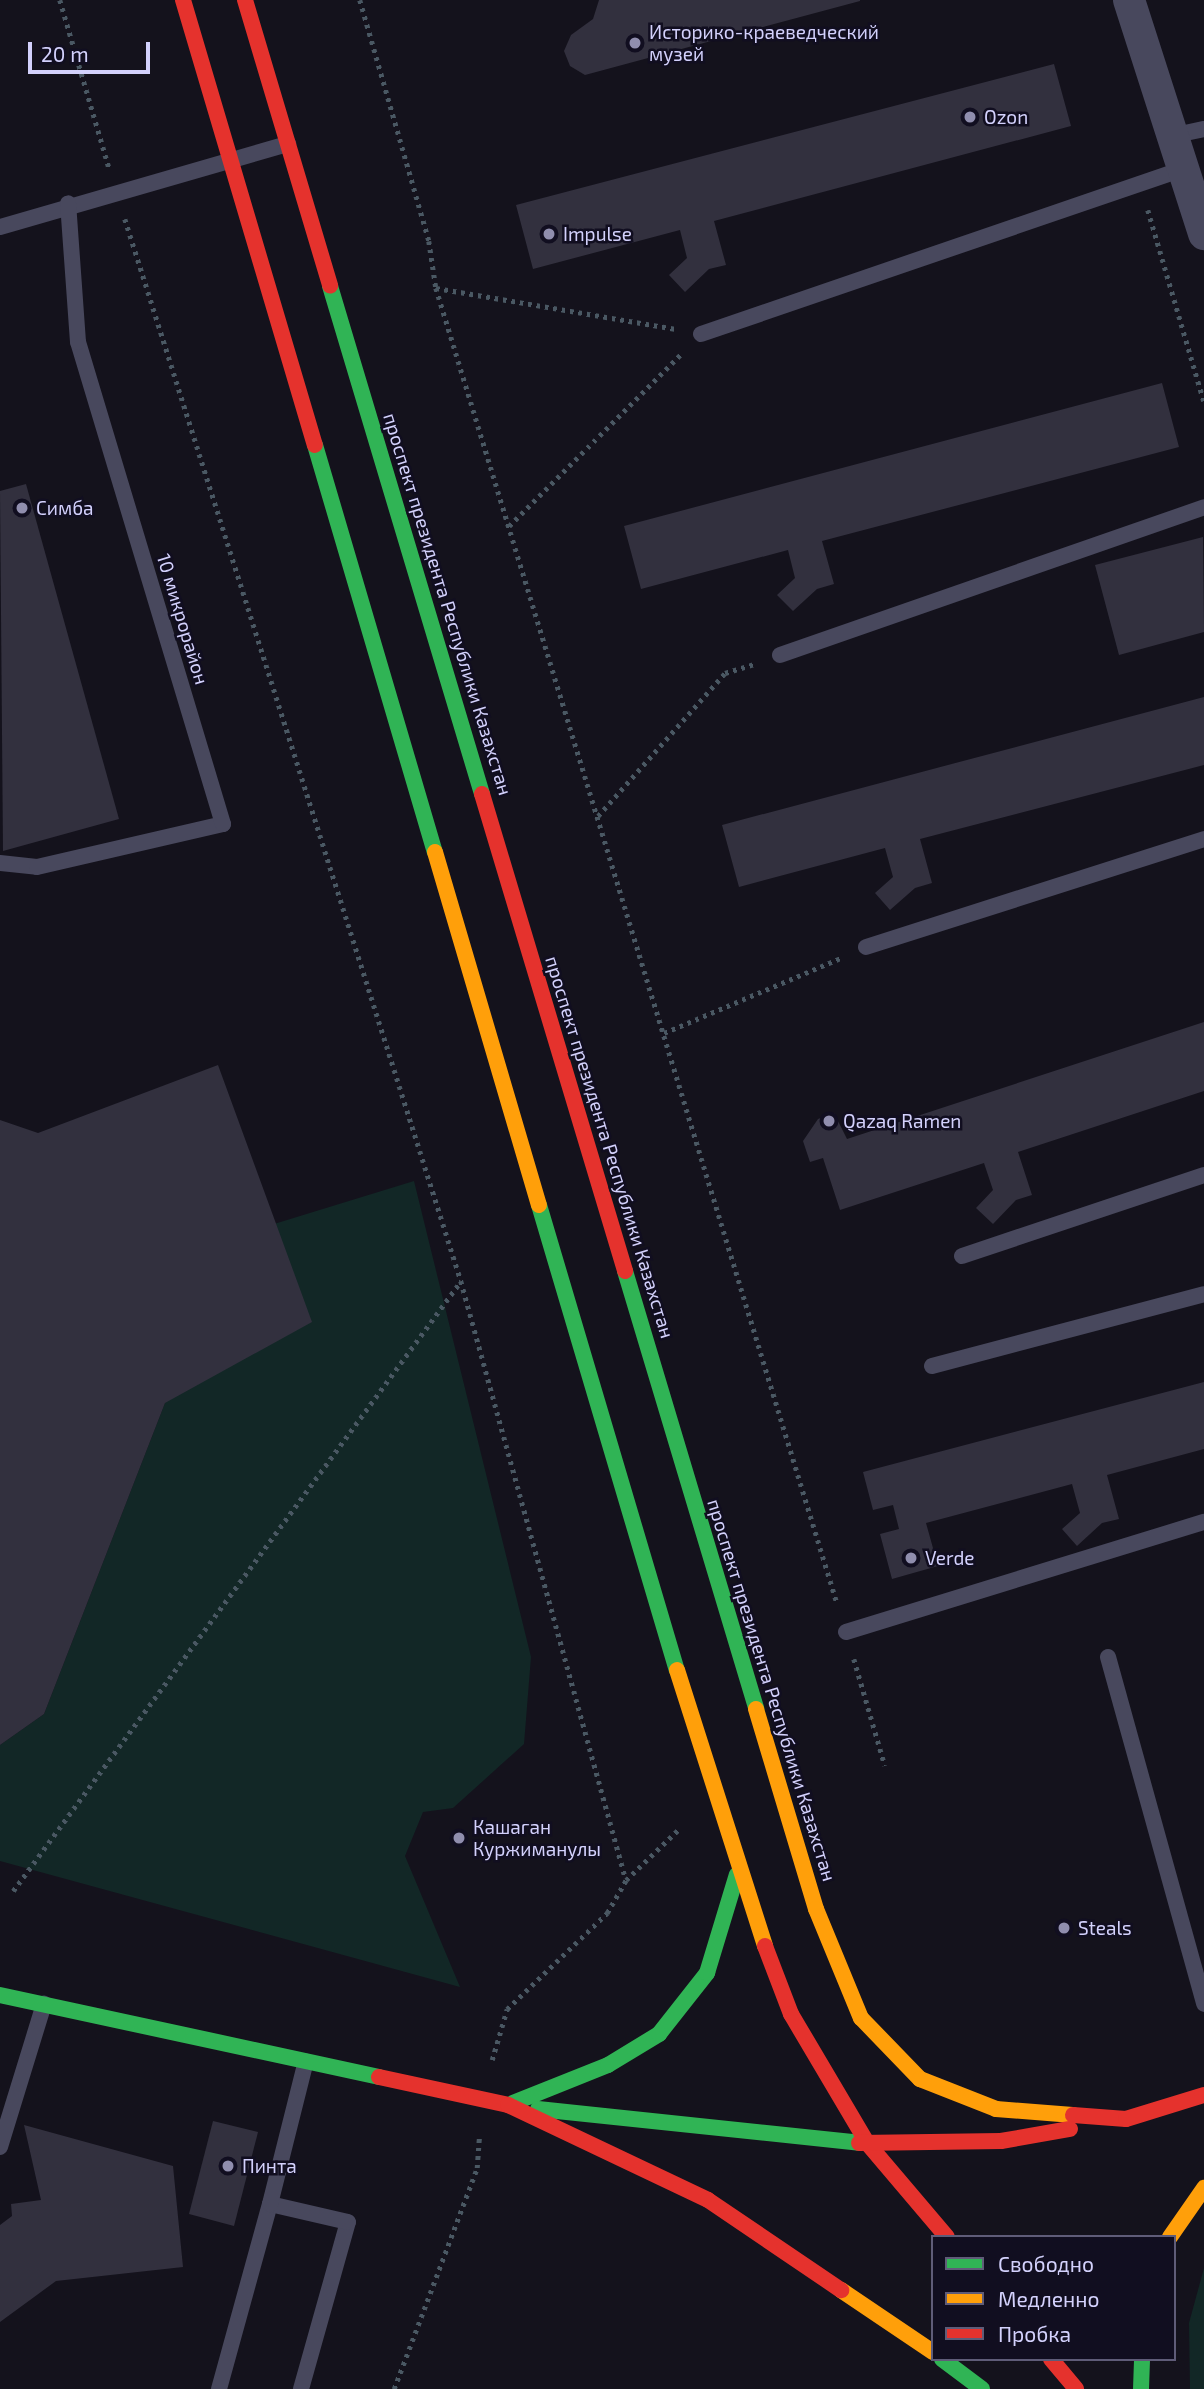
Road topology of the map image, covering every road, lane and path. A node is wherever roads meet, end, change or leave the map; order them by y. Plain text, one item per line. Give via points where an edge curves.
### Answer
1 (60, 0) edge
2 (183, 0) edge
3 (246, 0) edge
4 (360, 0) edge
5 (1129, 0) edge
6 (1204, 129) edge
7 (1171, 136) junction
8 (288, 144) junction
9 (229, 157) junction
10 (1183, 169) junction
11 (1142, 187) junction
12 (115, 190) junction
13 (68, 203) junction
14 (1, 228) edge
15 (1204, 234) edge
16 (436, 288) junction
17 (701, 334) junction
18 (1204, 401) edge
19 (1204, 507) edge
20 (509, 526) junction
21 (780, 655) joint
22 (598, 817) junction
23 (1204, 839) edge
24 (0, 863) edge
25 (866, 947) joint
26 (664, 1033) junction
27 (1204, 1175) edge
28 (962, 1256) dead end
29 (461, 1281) junction
30 (1204, 1294) edge
31 (932, 1366) dead end
32 (1204, 1522) edge
33 (846, 1632) junction
34 (1108, 1657) dead end
35 (885, 1766) dead end
36 (737, 1874) junction
37 (626, 1880) dead end
38 (13, 1891) dead end
39 (0, 1995) edge
40 (44, 2004) junction
41 (1204, 2004) edge
42 (306, 2059) junction
43 (1204, 2095) edge
44 (508, 2105) junction
45 (1204, 2114) edge
46 (1126, 2119) junction
47 (868, 2144) junction
48 (0, 2147) edge
49 (1204, 2188) edge
50 (270, 2204) junction
51 (945, 2235) edge
52 (1171, 2235) edge
53 (931, 2352) edge
54 (945, 2361) edge
55 (1053, 2361) edge
56 (1142, 2361) edge
57 (219, 2389) edge
58 (302, 2389) edge
59 (982, 2389) edge
60 (1076, 2389) edge
61 (1141, 2389) edge

1 - 12 path
2 - 9 main road
3 - 8 main road, проспект президента Республики Казахстан
4 - 16 path via 429,241
5 - 7 street
6 - 7 lane
7 - 10 street
8 - 9 lane
8 - 46 main road, проспект президента Республики Казахстан via 812,1897 861,2018 920,2079 996,2109
9 - 12 lane
9 - 36 main road
10 - 11 lane
10 - 15 street
11 - 17 lane
11 - 18 path
12 - 13 lane
12 - 29 path
13 - 14 lane
13 - 24 lane, 10 микрорайон via 78,342 223,824 37,867
16 - 17 path
16 - 20 path
17 - 20 path
19 - 21 lane
20 - 22 path
21 - 22 path via 725,673
22 - 26 path
23 - 25 lane
25 - 26 path
26 - 33 path
27 - 28 lane
29 - 37 path
29 - 38 path
30 - 31 lane
32 - 33 lane
33 - 35 path
34 - 41 lane
36 - 44 main road via 707,1973 659,2034 608,2065
36 - 47 main road via 791,2014
39 - 40 main road
40 - 42 main road
40 - 48 lane
42 - 44 main road
42 - 50 lane
43 - 46 main road
44 - 47 main road
44 - 53 main road via 708,2200
45 - 46 main road
46 - 47 main road via 1002,2141
47 - 51 main road
49 - 52 main road
50 - 57 lane
50 - 58 lane via 348,2221
54 - 59 main road
55 - 60 main road
56 - 61 main road

